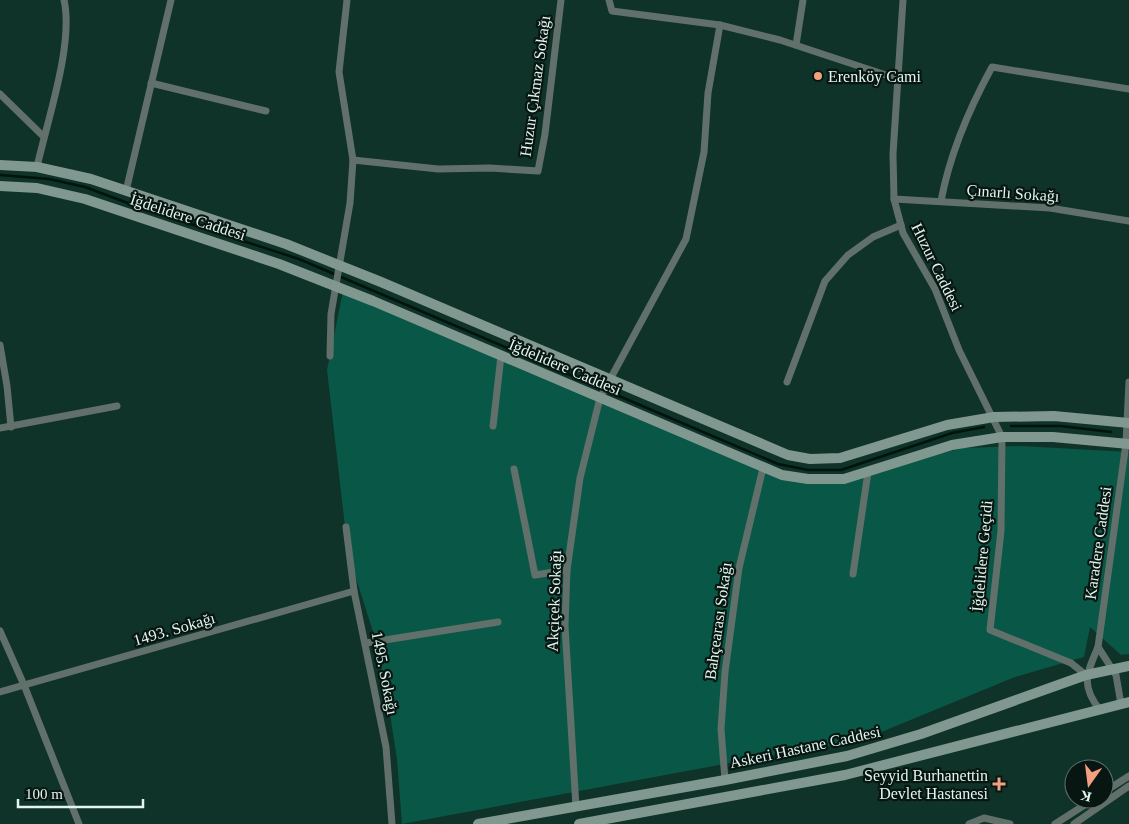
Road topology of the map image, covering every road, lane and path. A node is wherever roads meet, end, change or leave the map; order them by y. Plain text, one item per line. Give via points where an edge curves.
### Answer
1 (64, 0) edge
2 (171, 0) edge
3 (347, 0) edge
4 (561, 0) edge
5 (609, 0) edge
6 (803, 0) edge
7 (902, 0) edge
8 (720, 25) junction
9 (796, 45) junction
10 (898, 79) junction
11 (151, 83) junction
12 (1129, 89) edge
13 (0, 94) edge
14 (266, 111) dead end
15 (43, 136) junction
16 (353, 160) junction
17 (0, 165) edge
18 (37, 167) junction
19 (0, 186) edge
20 (126, 191) junction
21 (894, 199) junction
22 (941, 201) junction
23 (1129, 221) edge
24 (901, 225) junction
25 (339, 264) junction
26 (336, 285) junction
27 (0, 345) edge
28 (330, 356) dead end
29 (501, 356) junction
30 (609, 379) junction
31 (787, 382) dead end
32 (1129, 382) edge
33 (600, 398) junction
34 (117, 406) dead end
35 (994, 417) junction
36 (1128, 423) edge
37 (493, 426) dead end
38 (11, 427) junction
39 (0, 428) edge
40 (1002, 437) junction
41 (1127, 444) edge
42 (763, 468) junction
43 (514, 469) dead end
44 (868, 472) junction
45 (346, 527) dead end
46 (567, 570) junction
47 (853, 574) dead end
48 (354, 590) junction
49 (498, 622) dead end
50 (0, 631) edge
51 (366, 643) junction
52 (1098, 647) junction
53 (1129, 666) edge
54 (1112, 668) junction
55 (1086, 675) junction
56 (24, 685) junction
57 (0, 692) edge
58 (1125, 703) edge
59 (1100, 710) junction
60 (1129, 776) edge
61 (725, 780) junction
62 (1114, 786) edge
63 (1129, 786) edge
64 (576, 807) junction
65 (1078, 809) edge
66 (79, 824) edge
67 (392, 824) edge
68 (478, 824) edge
69 (579, 824) edge
70 (969, 824) edge
71 (1010, 824) edge
72 (1055, 824) edge
73 (1074, 824) edge

1 - 15 street via 66,44
2 - 11 street
3 - 16 street via 339,72
4 - 16 street, Huzur Çıkmaz Sokağı via 538,171 490,168 438,170
5 - 8 street via 612,11
6 - 9 street
7 - 10 street, Huzur Caddesi
8 - 9 street
8 - 30 street, Akçiçek Sokağı via 708,93 704,152 686,239
9 - 10 street
10 - 21 street, Huzur Caddesi via 892,154
11 - 14 street
11 - 20 street
12 - 22 street via 992,67 963,125
13 - 15 street
15 - 18 street
16 - 25 street via 350,203
17 - 18 street, İğdelidere Caddesi
18 - 20 street, İğdelidere Caddesi
19 - 26 street, İğdelidere Caddesi via 37,188 85,198
20 - 25 street, İğdelidere Caddesi
21 - 22 street, Çınarlı Sokağı
21 - 24 street, Huzur Caddesi
22 - 23 street, Çınarlı Sokağı via 1050,208
24 - 31 street via 873,237 848,255 826,281
24 - 35 street, Huzur Caddesi
25 - 26 street
25 - 30 street, İğdelidere Caddesi
26 - 28 street via 331,314
26 - 29 street, İğdelidere Caddesi
27 - 38 street
29 - 33 street, İğdelidere Caddesi
29 - 37 street
30 - 33 street, Akçiçek Sokağı
30 - 35 street, İğdelidere Caddesi via 776,451 810,459 840,458 947,425
32 - 36 street
33 - 42 street, İğdelidere Caddesi
33 - 46 street, Akçiçek Sokağı via 580,478
34 - 38 street
35 - 36 street, İğdelidere Caddesi via 1054,416
35 - 40 street, Huzur Caddesi
36 - 41 street, Karadere Caddesi
38 - 39 street
40 - 41 street, İğdelidere Caddesi via 1053,437
40 - 44 street, İğdelidere Caddesi via 952,445
40 - 55 street, İğdelidere Geçidi via 1001,531 990,630 1071,663
41 - 52 street, Karadere Caddesi
42 - 44 street, İğdelidere Caddesi via 796,478 826,480
42 - 61 street, Bahçearası Sokağı via 739,568 724,672 721,729
43 - 46 street via 535,575
44 - 47 street
45 - 48 street, 1495. Sokağı
46 - 64 street, Akçiçek Sokağı via 566,650
48 - 51 street, 1495. Sokağı
48 - 56 street, 1493. Sokağı
49 - 51 street
50 - 56 street
51 - 67 street, 1495. Sokağı via 386,747
52 - 54 street
52 - 55 street, Karadere Caddesi
53 - 54 street, Askeri Hastane Caddesi
54 - 55 street, Askeri Hastane Caddesi
54 - 58 street
55 - 59 street via 1090,696
55 - 61 street, Askeri Hastane Caddesi via 898,742 847,756
56 - 57 street, 1493. Sokağı
56 - 66 street
58 - 59 street, Askeri Hastane Caddesi
59 - 69 street, Askeri Hastane Caddesi via 845,775
60 - 62 street
61 - 64 street, Askeri Hastane Caddesi
63 - 73 street
64 - 68 street, Askeri Hastane Caddesi
65 - 72 street
70 - 71 street via 984,818

